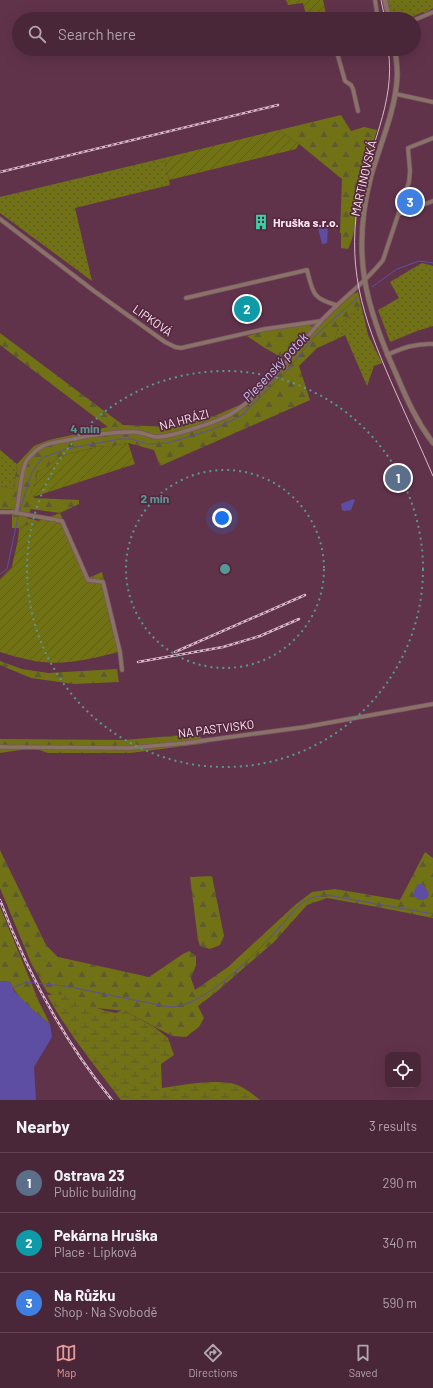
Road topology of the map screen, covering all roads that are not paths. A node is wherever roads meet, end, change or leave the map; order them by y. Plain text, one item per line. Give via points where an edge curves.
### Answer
1 (375, 0) edge
2 (385, 0) edge
3 (377, 12) edge
4 (388, 12) edge
5 (433, 12) edge
6 (421, 17) edge
7 (338, 56) edge
8 (396, 56) edge
9 (396, 94) junction
10 (433, 102) edge
11 (358, 111) dead end
12 (433, 138) edge
13 (433, 201) edge
14 (399, 214) junction
15 (0, 219) edge
16 (364, 279) junction
17 (186, 298) dead end
18 (336, 305) junction
19 (322, 321) junction
20 (433, 344) edge
21 (387, 355) junction
22 (433, 443) edge
23 (0, 512) edge
24 (16, 513) junction
25 (122, 670) dead end
26 (433, 704) edge
27 (0, 747) edge

1 - 3 street
2 - 4 street
5 - 6 street
7 - 11 street via 345,81 351,84 353,89
8 - 9 street, MARTINOVSKÁ
9 - 10 street
9 - 16 street, MARTINOVSKÁ via 371,175 365,204 362,246
12 - 14 street, NA HRÁZI via 408,148 409,182
13 - 14 street
14 - 16 street, NA HRÁZI via 383,260
15 - 19 street, LIPKOVÁ via 94,291 175,347 201,344 265,329
16 - 18 street, NA HRÁZI
16 - 21 street, MARTINOVSKÁ via 372,316
17 - 18 street via 307,270 318,298
18 - 19 street, NA HRÁZI
19 - 24 street, NA HRÁZI via 265,385 230,415 163,436 121,432 43,446 28,458 24,466
20 - 21 street via 410,346
21 - 22 street, MARTINOVSKÁ via 413,413
23 - 24 street
24 - 25 street via 62,521 88,580 104,582
26 - 27 street, NA PASTVISKO via 305,727 137,748

